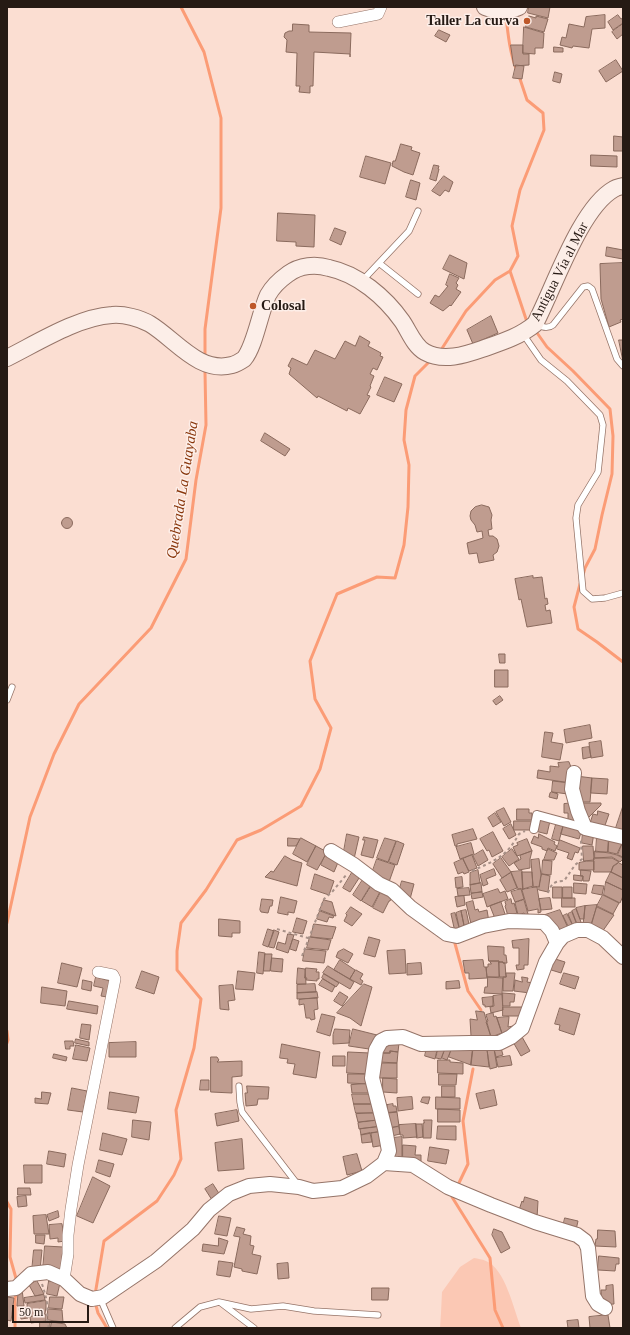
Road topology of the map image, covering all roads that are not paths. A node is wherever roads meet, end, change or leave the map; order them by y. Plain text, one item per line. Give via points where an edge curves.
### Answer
1 (381, 7) edge
2 (484, 7) edge
3 (519, 7) edge
4 (338, 22) dead end
5 (623, 186) edge
6 (418, 211) dead end
7 (379, 262) junction
8 (361, 282) junction
9 (418, 294) dead end
10 (529, 328) junction
11 (7, 358) edge
12 (623, 366) edge
13 (623, 593) edge
14 (12, 687) dead end
15 (7, 700) edge
16 (574, 773) dead end
17 (585, 828) junction
18 (534, 829) road end
19 (623, 837) edge
20 (331, 851) dead end
21 (557, 943) junction
22 (623, 957) edge
23 (98, 972) dead end
24 (240, 1086) dead end
25 (384, 1163) junction
26 (299, 1186) junction
27 (64, 1279) junction
28 (7, 1289) edge
29 (100, 1298) junction
30 (219, 1302) junction
31 (605, 1308) dead end
32 (378, 1314) dead end
33 (113, 1328) edge
34 (175, 1328) edge
35 (254, 1328) edge

1 - 4 street via 378,14
2 - 3 main road via 509,12
5 - 10 main road, Antigua Vía al Mar via 614,188 589,215
6 - 7 lane via 409,231
7 - 8 lane
7 - 9 lane
8 - 10 main road, Antigua Vía al Mar via 387,304 424,352 434,355 450,357 468,354
8 - 11 main road, Antigua Vía al Mar via 345,273 317,266 292,271 279,280 269,294 249,350 243,360 232,365 210,365 179,347 149,323 132,317 114,315 93,317
10 - 12 lane via 553,325 583,287 588,286 592,289 617,359
10 - 13 lane via 541,360 567,381 600,415 603,425 598,472 578,505 576,518 583,591 592,598 605,598
14 - 15 lane
16 - 17 street via 572,789
17 - 18 street via 537,815
17 - 19 street
20 - 21 street via 392,890 411,908 447,934 457,936 483,926 509,921 544,922 552,930
21 - 22 street via 563,936 577,930 588,930 603,938
21 - 25 street via 546,962 522,1028 512,1037 499,1043 421,1044 403,1037 386,1038 381,1041 376,1050 372,1078 389,1151
23 - 27 street via 113,975 114,979 78,1165
24 - 26 lane via 242,1112
25 - 26 street via 368,1176 342,1188 313,1190
25 - 31 street via 413,1165 448,1187 585,1240 593,1296 598,1304
26 - 29 street via 249,1186 229,1194 156,1261
27 - 28 street via 48,1272 31,1274 16,1288
27 - 29 street via 80,1294 92,1299
29 - 33 lane
30 - 32 lane via 251,1308 283,1306 314,1311
30 - 34 lane via 200,1307
30 - 35 lane

